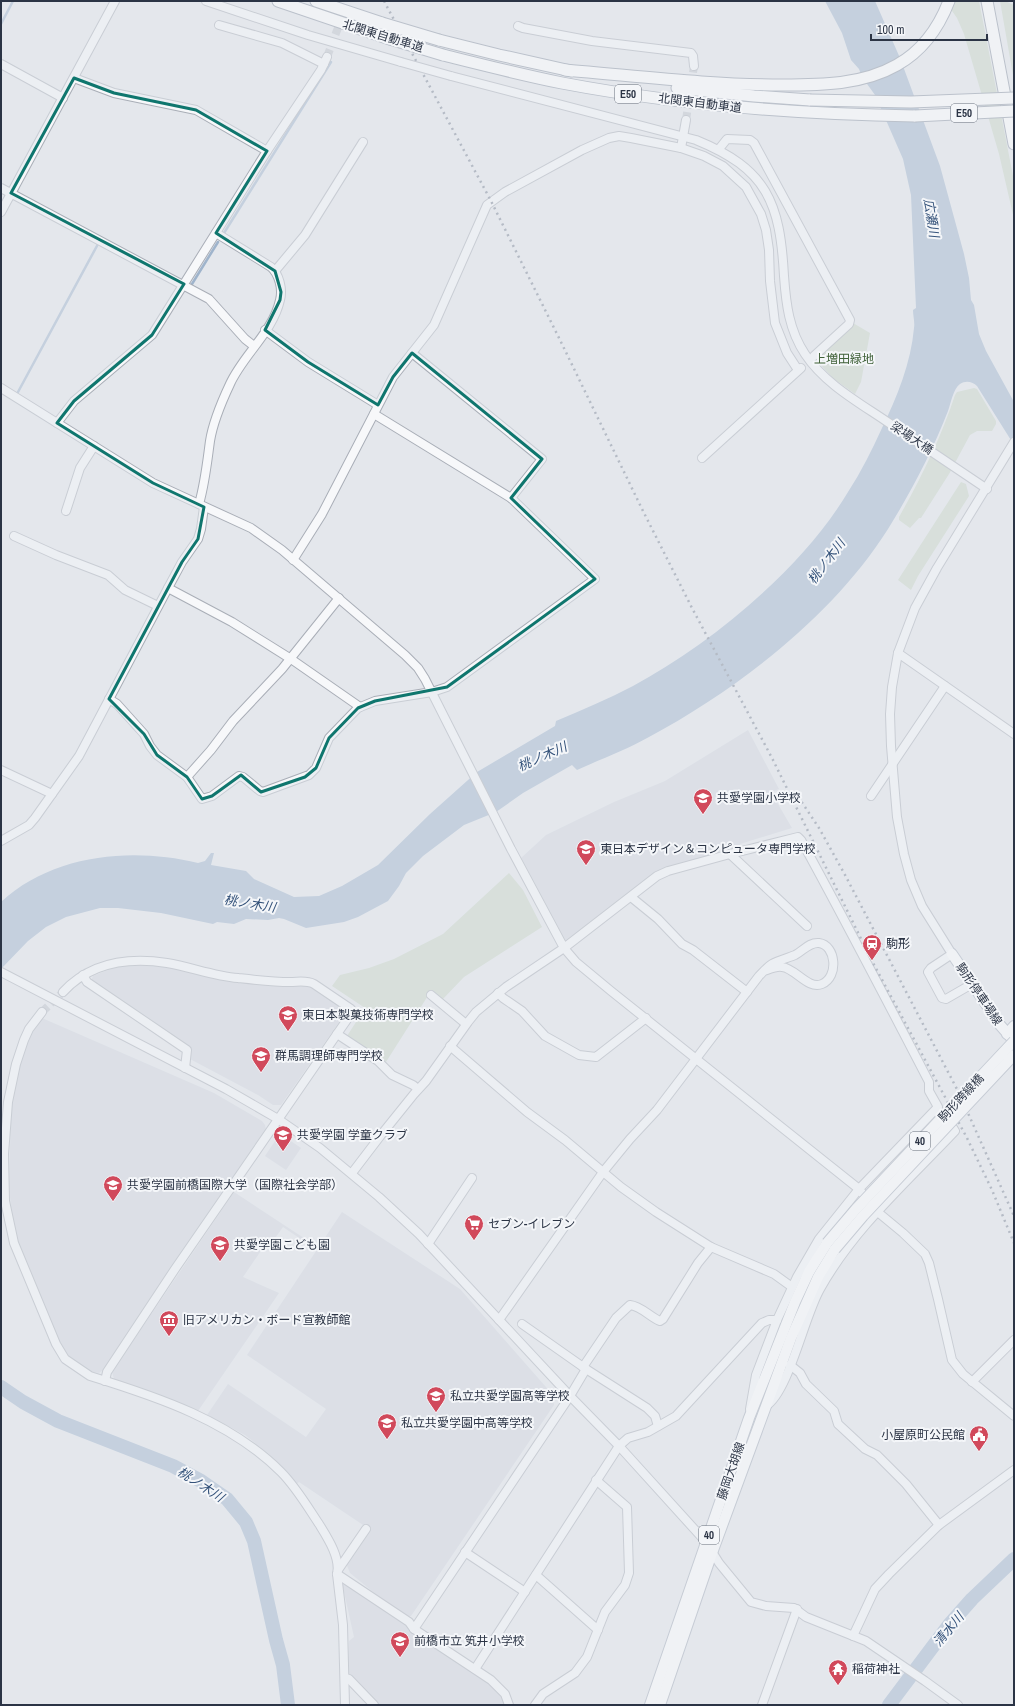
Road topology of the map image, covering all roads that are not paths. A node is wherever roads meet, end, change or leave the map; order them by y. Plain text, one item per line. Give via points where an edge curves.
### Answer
1 (115, 1) edge
2 (206, 1) edge
3 (278, 1) edge
4 (316, 1) edge
5 (949, 1) edge
6 (992, 1) edge
7 (219, 25) dead end
8 (518, 26) dead end
9 (1, 64) edge
10 (694, 66) tunnel mouth
11 (565, 70) junction
12 (74, 78) junction
13 (63, 98) junction
14 (1014, 98) edge
15 (1014, 110) edge
16 (914, 116) junction
17 (1014, 118) edge
18 (686, 120) tunnel mouth
19 (684, 136) junction
20 (363, 142) dead end
21 (1014, 144) edge
22 (681, 148) junction
23 (719, 149) junction
24 (267, 151) junction
25 (1, 188) edge
26 (11, 193) junction
27 (1, 212) edge
28 (216, 233) junction
29 (275, 271) junction
30 (184, 284) junction
31 (265, 330) junction
32 (254, 346) junction
33 (412, 353) junction
34 (814, 356) dead end
35 (1, 388) edge
36 (378, 405) junction
37 (374, 414) junction
38 (57, 423) junction
39 (1014, 442) edge
40 (94, 446) junction
41 (702, 458) dead end
42 (987, 489) junction
43 (511, 498) junction
44 (202, 506) junction
45 (66, 511) dead end
46 (14, 536) dead end
47 (293, 560) junction
48 (168, 588) junction
49 (339, 598) junction
50 (158, 606) junction
51 (898, 653) junction
52 (291, 659) junction
53 (945, 686) junction
54 (432, 692) junction
55 (109, 699) junction
56 (360, 707) junction
57 (1014, 734) edge
58 (893, 765) junction
59 (1, 770) edge
60 (187, 777) junction
61 (52, 794) junction
62 (871, 796) dead end
63 (1, 841) edge
64 (730, 854) junction
65 (631, 897) junction
66 (807, 926) dead end
67 (564, 948) junction
68 (952, 954) junction
69 (764, 971) junction
70 (1, 972) edge
71 (83, 975) junction
72 (972, 984) junction
73 (63, 992) tunnel mouth
74 (746, 992) junction
75 (498, 993) junction
76 (431, 995) dead end
77 (42, 1012) tunnel mouth
78 (646, 1018) junction
79 (466, 1024) junction
80 (1014, 1026) edge
81 (337, 1034) junction
82 (1012, 1039) edge
83 (450, 1046) junction
84 (1014, 1054) edge
85 (697, 1058) junction
86 (185, 1068) junction
87 (418, 1090) junction
88 (938, 1107) junction
89 (278, 1119) junction
90 (603, 1172) junction
91 (352, 1173) junction
92 (472, 1178) dead end
93 (860, 1189) junction
94 (877, 1212) junction
95 (428, 1244) junction
96 (831, 1246) junction
97 (711, 1247) junction
98 (792, 1287) junction
99 (499, 1320) junction
100 (777, 1320) junction
101 (522, 1324) dead end
102 (1014, 1340) edge
103 (789, 1367) junction
104 (585, 1368) junction
105 (105, 1381) junction
106 (972, 1382) junction
107 (570, 1396) junction
108 (766, 1406) junction
109 (1014, 1416) edge
110 (750, 1418) junction
111 (658, 1426) junction
112 (619, 1446) junction
113 (1014, 1470) edge
114 (596, 1480) junction
115 (939, 1525) junction
116 (366, 1529) dead end
117 (706, 1542) junction
118 (465, 1552) junction
119 (712, 1553) junction
120 (337, 1572) junction
121 (536, 1575) junction
122 (525, 1592) junction
123 (797, 1609) junction
124 (414, 1629) junction
125 (598, 1630) junction
126 (853, 1636) junction
127 (475, 1669) junction
128 (345, 1678) junction
129 (345, 1705) edge
130 (374, 1705) edge
131 (509, 1705) edge
132 (535, 1705) edge
133 (650, 1705) edge
134 (660, 1705) edge
135 (762, 1705) edge
136 (958, 1705) edge

1 - 12 street
2 - 19 street, 梁場大橋, bridge via 401,62
3 - 16 highway, 北関東自動車道 / E50, bridge via 443,55 561,83 699,104 815,113
4 - 11 highway, 北関東自動車道 / E50, bridge via 438,40
5 - 11 highway via 942,18 926,41 911,56 897,66 858,80 828,84 756,85 701,83
6 - 15 highway
6 - 21 highway
7 - 24 street via 282,43 326,60
8 - 10 street via 592,41 690,53
9 - 13 street
11 - 14 highway, 北関東自動車道 / E50, bridge via 701,91 810,100 911,102
12 - 13 street
12 - 24 street via 114,93 196,110
13 - 26 street
15 - 16 highway, 北関東自動車道 / E50, bridge
16 - 17 highway, bridge
18 - 19 street
19 - 22 street
19 - 23 street, 梁場大橋
20 - 29 street via 305,234
22 - 33 street via 615,136 582,150 491,201 483,212 434,325
22 - 41 street via 723,166 746,187 754,200 766,230 775,324 787,353 800,369
23 - 34 street via 726,139 750,140 754,144 850,320 849,324
23 - 42 street, 梁場大橋 via 752,174 772,204 782,246 786,305 795,334 812,364 858,402
24 - 28 street
25 - 26 street
26 - 27 street
26 - 30 street
28 - 29 street
28 - 30 street
29 - 31 street via 281,292 280,300
30 - 32 street via 212,301
30 - 38 street via 152,334 74,401
31 - 32 street
31 - 36 street via 308,362
32 - 44 street via 230,384 210,441
33 - 36 street via 393,378
33 - 43 street via 542,459
35 - 38 street
36 - 37 street
37 - 43 street
37 - 47 street via 315,527
38 - 40 street
39 - 42 street
40 - 44 street via 153,483
40 - 45 street via 80,468
42 - 51 street via 923,592
43 - 54 street via 595,579 448,687
44 - 47 street via 251,528
44 - 48 street via 198,539
46 - 50 street via 108,575 125,590
47 - 49 street
48 - 50 street
48 - 52 street via 232,622
49 - 52 street
49 - 54 street via 418,668
50 - 55 street
51 - 53 street
51 - 58 street via 890,714
52 - 56 street
52 - 60 street via 233,721
53 - 57 street
53 - 58 street
54 - 56 street via 388,698
54 - 67 street
55 - 60 street via 117,704 144,734 157,755
55 - 61 street via 79,756
56 - 60 street via 329,738 316,768 305,778 263,792 239,776 212,796 202,799
58 - 62 street
58 - 68 street via 897,818 911,880 922,906
59 - 61 street
61 - 63 street via 29,824
64 - 65 street via 668,871 657,876
64 - 66 street
64 - 88 street via 798,837 801,840 929,1082 928,1091
65 - 67 street
65 - 74 street via 658,919 682,944
67 - 75 street
67 - 78 street via 576,962
68 - 72 main road, 駒形停車場線
68 - 72 street via 928,972 940,996 946,999
69 - 69 street via 810,944 818,943 829,950 834,965 828,980 818,985 785,967 773,967
69 - 74 street
70 - 86 street
71 - 73 street
71 - 81 street via 112,963 138,961 167,963 231,977 308,981 351,1009 351,1014
71 - 86 street via 87,982 186,1050
72 - 82 main road, 駒形停車場線
74 - 85 street
75 - 78 street via 522,1011 545,1036 579,1055 596,1057
75 - 79 street
76 - 79 street
77 - 105 street via 24,1040 8,1102 4,1154 5,1201 14,1243 56,1344 65,1360 90,1376
78 - 85 street
79 - 83 street
80 - 82 main road, 駒形停車場線
81 - 87 street via 378,1061 392,1075
81 - 89 street
82 - 96 main road, 駒形跨線橋 / 40, bridge via 856,1209
83 - 87 street
83 - 90 street
84 - 96 main road, 駒形跨線橋 / 40, bridge via 863,1216
85 - 90 street via 657,1110
85 - 93 street
86 - 89 street
87 - 91 street
88 - 93 street
88 - 94 street via 955,1131
89 - 91 street
89 - 105 street via 174,1270 107,1372
90 - 97 street via 656,1212
90 - 99 street
91 - 95 street
92 - 95 street
93 - 94 street
93 - 98 street via 819,1239
94 - 103 street via 848,1247 819,1290
94 - 106 street via 925,1254 952,1360
95 - 99 street
96 - 108 main road, 藤岡大胡線 / 40 via 804,1307
96 - 110 main road, 藤岡大胡線 / 40 via 809,1272
97 - 98 street via 774,1274
97 - 104 street via 663,1319 660,1321 630,1305 616,1318
98 - 100 street
99 - 107 street
100 - 110 street via 756,1375
100 - 111 street via 762,1323 676,1416
101 - 104 street
102 - 106 street
103 - 108 street via 778,1394
103 - 115 street via 800,1373 806,1384 834,1411 838,1424 865,1449 877,1455 906,1484
104 - 107 street
104 - 111 street via 651,1411
105 - 120 street via 200,1417 232,1432 256,1449 282,1473 306,1504 330,1545
106 - 109 street
107 - 112 street
107 - 118 street
108 - 119 main road, 藤岡大胡線 / 40
110 - 117 main road, 藤岡大胡線 / 40
111 - 112 street via 628,1438
112 - 114 street
112 - 117 street
113 - 115 street
114 - 121 street
114 - 125 street via 627,1507 629,1573 625,1585 605,1612
115 - 126 street via 875,1589
116 - 120 street
117 - 119 street
117 - 133 main road, 藤岡大胡線 / 40
118 - 122 street
118 - 124 street
119 - 123 street via 751,1602
119 - 134 main road, 藤岡大胡線 / 40
120 - 124 street via 409,1622
120 - 128 street
121 - 122 street
121 - 125 street
122 - 127 street
123 - 126 street via 806,1617
123 - 135 street
124 - 127 street
125 - 132 street via 587,1657 575,1674 543,1694
126 - 136 street via 866,1641 926,1680
127 - 131 street via 505,1694
128 - 129 street
128 - 130 street

